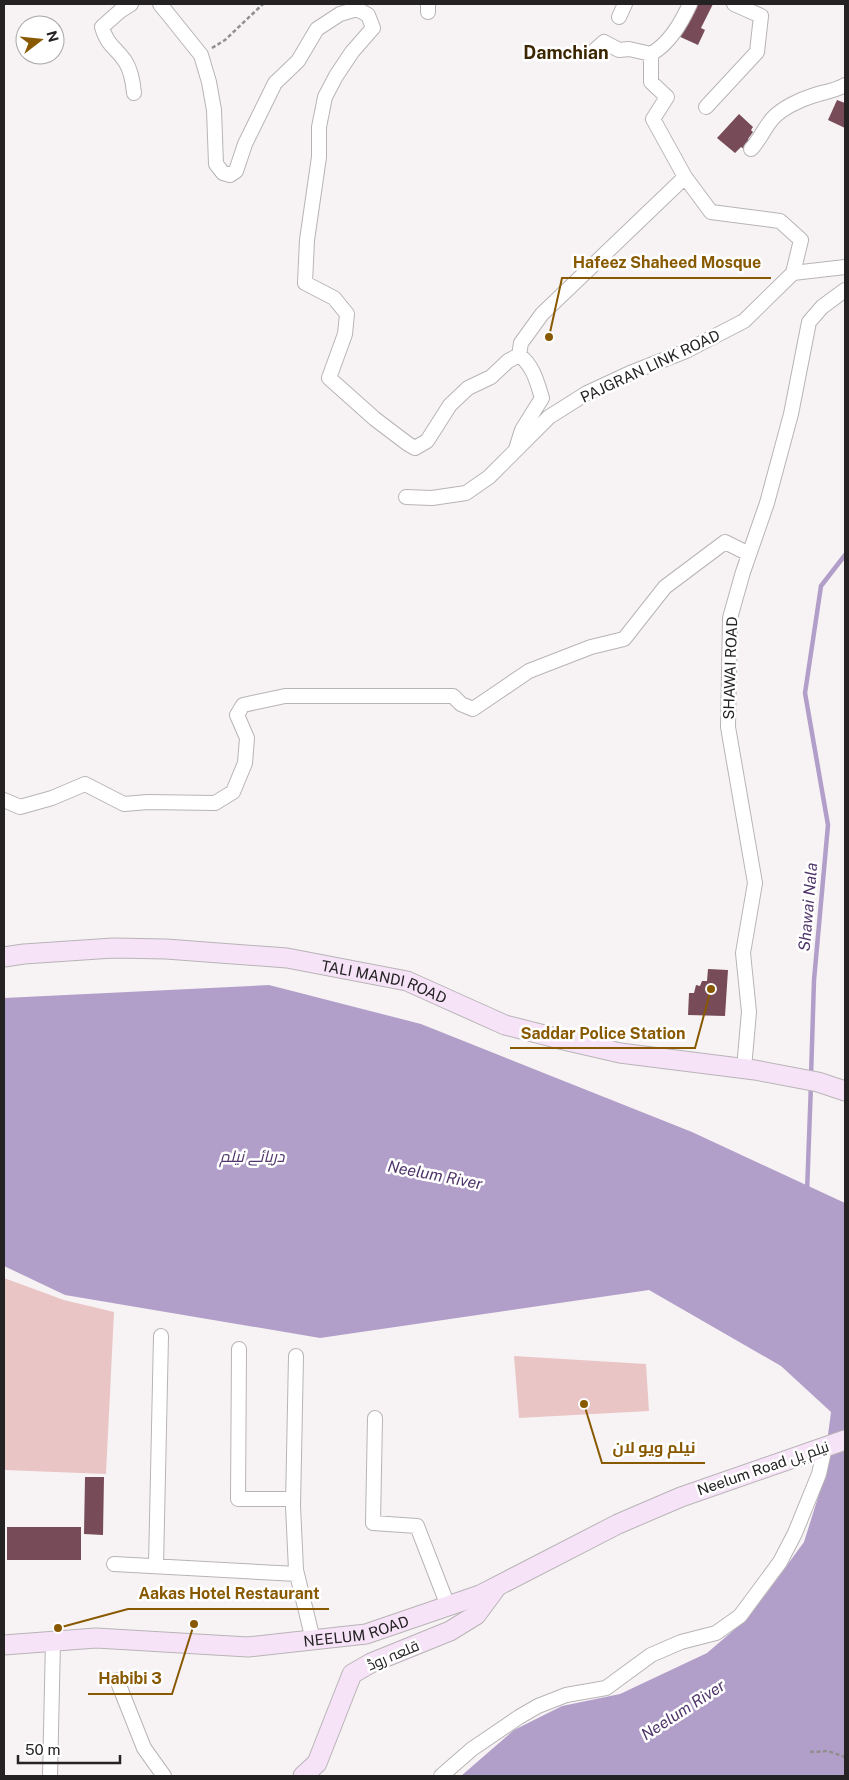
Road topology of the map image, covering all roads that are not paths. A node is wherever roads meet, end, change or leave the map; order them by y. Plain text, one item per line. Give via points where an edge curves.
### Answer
1 (131, 4) edge
2 (160, 4) edge
3 (625, 4) edge
4 (690, 4) edge
5 (734, 4) edge
6 (619, 17) dead end
7 (595, 50) dead end
8 (651, 54) junction
9 (845, 85) edge
10 (134, 93) dead end
11 (706, 107) dead end
12 (751, 149) dead end
13 (685, 177) junction
14 (845, 267) edge
15 (793, 273) junction
16 (845, 290) edge
17 (519, 355) junction
18 (516, 449) junction
19 (406, 497) dead end
20 (749, 554) junction
21 (4, 800) edge
22 (4, 957) edge
23 (750, 1069) junction
24 (845, 1091) edge
25 (161, 1336) dead end
26 (239, 1349) dead end
27 (296, 1356) dead end
28 (375, 1418) dead end
29 (845, 1440) edge
30 (825, 1447) junction
31 (681, 1496) joint
32 (293, 1499) junction
33 (114, 1564) dead end
34 (156, 1566) junction
35 (297, 1574) junction
36 (498, 1586) junction
37 (448, 1606) junction
38 (313, 1640) junction
39 (53, 1641) junction
40 (4, 1645) edge
41 (117, 1680) dead end
42 (50, 1776) edge
43 (164, 1776) edge
44 (303, 1776) edge
45 (441, 1776) edge

1 - 10 street via 102,27 106,40 125,61
2 - 17 street via 201,55 214,110 216,164 223,173 230,174 236,171 245,144 275,83 298,61 317,29 340,14 357,9 368,15 372,28 336,76 325,97 319,127 319,157 307,240 305,283 334,298 348,314 345,334 329,378 375,419 415,448 427,441 450,405 468,388 491,377
3 - 6 street
4 - 8 street via 672,35
5 - 11 street via 762,16 757,52
7 - 8 street via 604,42 619,50
8 - 13 street via 651,82 667,97 653,119
9 - 12 street via 811,96 781,112
13 - 15 street via 711,212 780,221 801,240
13 - 17 street via 542,314 521,343
14 - 15 street
15 - 18 street, PAJGRAN LINK ROAD via 744,321 686,351 588,393 549,417
16 - 20 street, SHAWAI ROAD via 822,307 809,322 791,414 767,503
17 - 18 street via 536,376 542,398 522,430
18 - 19 street, PAJGRAN LINK ROAD via 489,477 466,493 432,498
20 - 21 street via 725,542 665,587 624,639 592,647 529,671 473,709 453,696 286,696 243,705 237,716 247,738 246,763 234,792 215,803 124,804 85,784 20,807
20 - 23 street, SHAWAI ROAD via 730,618 728,727 755,883 743,953
22 - 23 street, TALI MANDI ROAD via 113,948 287,958 407,981 505,1025 568,1041 620,1053
23 - 24 street, TALI MANDI ROAD via 818,1082
25 - 34 street
26 - 32 street via 238,1498
27 - 32 street
28 - 37 street via 373,1523 417,1526
29 - 30 street, Neelum Road نیلم پل
30 - 31 street, Neelum Road نیلم پل
30 - 45 street via 819,1474 795,1533 780,1562 740,1616 716,1633 681,1642 651,1655 606,1688 566,1695 538,1706 472,1749
31 - 36 street, NEELUM ROAD via 618,1524
32 - 35 street
33 - 34 street
34 - 35 street
35 - 38 street
36 - 37 street, NEELUM ROAD
36 - 44 street, قلعہ روڈ via 476,1615 450,1631 352,1674 317,1763
37 - 38 street, NEELUM ROAD via 366,1634
38 - 39 street, NEELUM ROAD via 248,1647 96,1638
39 - 40 street, NEELUM ROAD
39 - 42 street
41 - 43 street via 144,1748

